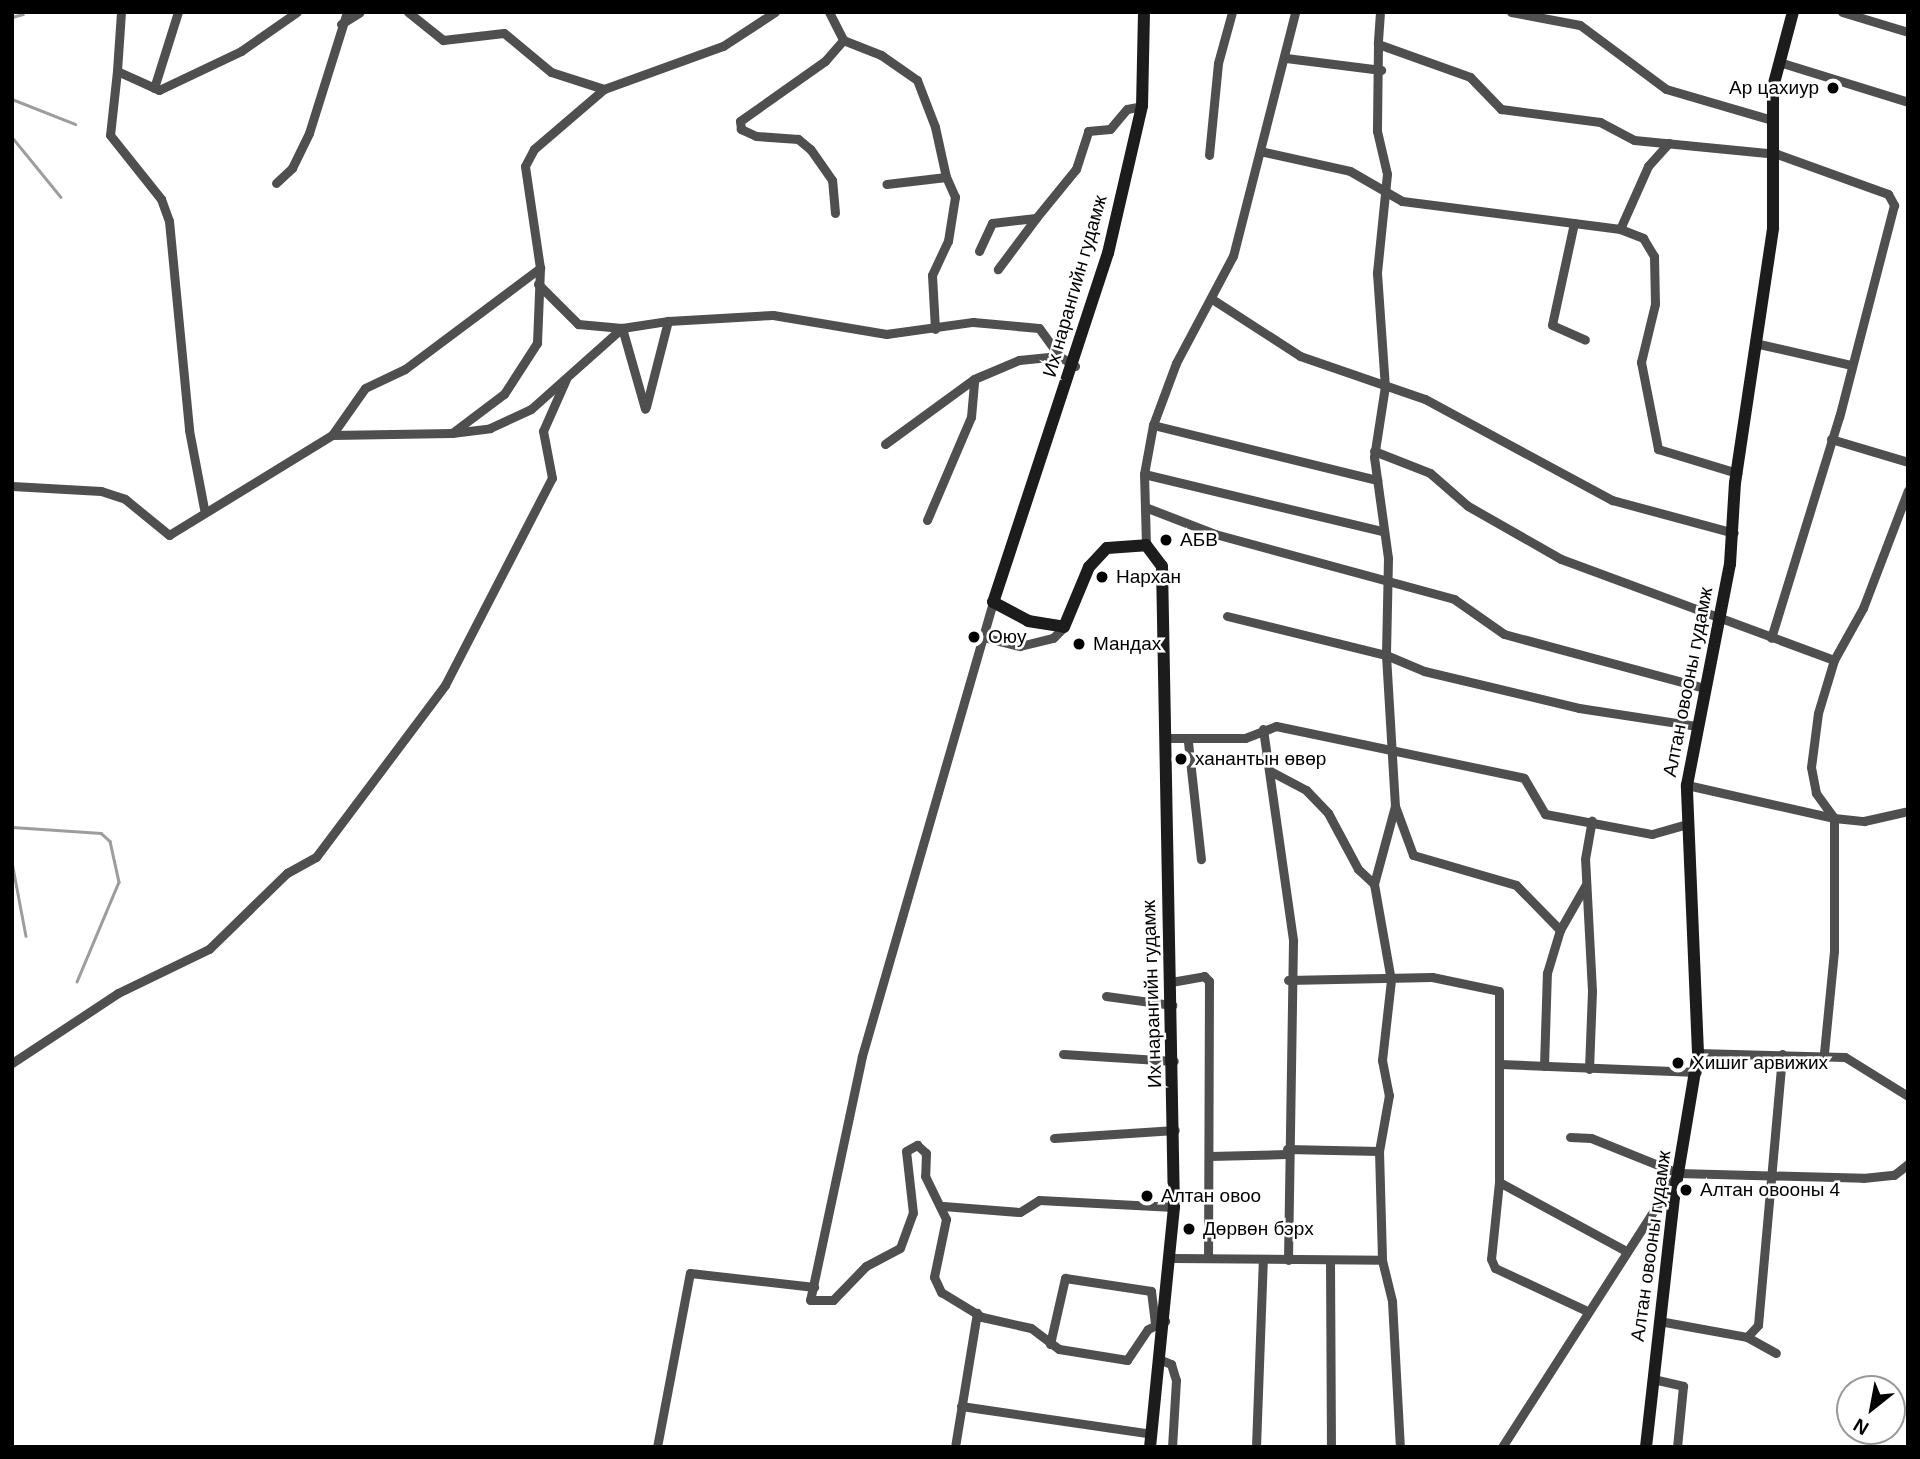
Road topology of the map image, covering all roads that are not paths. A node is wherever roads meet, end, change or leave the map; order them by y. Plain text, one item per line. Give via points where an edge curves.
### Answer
1 (121, 12) edge
2 (178, 12) edge
3 (297, 12) edge
4 (347, 12) edge
5 (360, 12) edge
6 (408, 12) edge
7 (775, 12) edge
8 (829, 12) edge
9 (1144, 12) edge
10 (1232, 12) edge
11 (1295, 12) edge
12 (1380, 12) edge
13 (1511, 12) edge
14 (1793, 12) edge
15 (1842, 12) edge
16 (341, 24) junction
17 (1908, 32) edge
18 (843, 40) junction
19 (1378, 44) junction
20 (1286, 58) junction
21 (1779, 62) junction
22 (1381, 70) junction
23 (117, 71) junction
24 (154, 88) junction
25 (604, 89) junction
26 (1908, 102) edge
27 (1142, 106) junction
28 (1772, 120) junction
29 (1669, 143) junction
30 (1260, 151) junction
31 (1777, 154) junction
32 (1209, 155) dead end
33 (946, 177) junction
34 (276, 183) dead end
35 (886, 184) dead end
36 (1384, 194) junction
37 (835, 214) dead end
38 (1036, 218) junction
39 (1574, 223) junction
40 (1620, 229) junction
41 (979, 251) dead end
42 (540, 268) junction
43 (998, 268) dead end
44 (538, 284) junction
45 (1213, 299) junction
46 (668, 321) junction
47 (622, 328) junction
48 (935, 329) junction
49 (1585, 340) dead end
50 (1759, 344) junction
51 (1059, 356) junction
52 (1851, 365) junction
53 (1075, 366) junction
54 (974, 379) junction
55 (566, 380) junction
56 (1385, 387) junction
57 (1153, 425) junction
58 (452, 433) junction
59 (331, 435) junction
60 (1831, 439) junction
61 (885, 444) dead end
62 (1374, 452) junction
63 (1908, 462) edge
64 (1737, 473) junction
65 (1144, 474) junction
66 (1377, 480) junction
67 (12, 486) edge
68 (1908, 489) edge
69 (1145, 508) junction
70 (204, 509) junction
71 (927, 520) dead end
72 (1381, 531) junction
73 (1734, 533) junction
74 (1146, 545) junction
75 (1384, 580) junction
76 (993, 602) junction
77 (1227, 616) dead end
78 (1719, 620) junction
79 (1063, 627) junction
80 (983, 637) junction
81 (1771, 638) junction
82 (1386, 655) junction
83 (1834, 660) junction
84 (1704, 688) junction
85 (1696, 726) junction
86 (1263, 729) junction
87 (1165, 738) junction
88 (1188, 742) junction
89 (1389, 754) junction
90 (1270, 771) junction
91 (1687, 785) junction
92 (1395, 806) junction
93 (1908, 811) edge
94 (1834, 818) junction
95 (1592, 821) junction
96 (1688, 824) junction
97 (1201, 859) dead end
98 (1374, 884) junction
99 (1585, 886) junction
100 (1560, 930) junction
101 (1287, 980) junction
102 (1391, 980) junction
103 (1171, 982) junction
104 (1106, 996) dead end
105 (1172, 1005) junction
106 (1063, 1054) dead end
107 (1698, 1054) junction
108 (1782, 1054) junction
109 (1824, 1054) junction
110 (1174, 1061) junction
111 (12, 1063) edge
112 (1500, 1064) junction
113 (1544, 1066) junction
114 (1589, 1069) junction
115 (1697, 1072) junction
116 (1908, 1096) edge
117 (1175, 1130) junction
118 (1055, 1138) dead end
119 (1570, 1138) dead end
120 (1379, 1151) junction
121 (1287, 1152) junction
122 (1210, 1156) junction
123 (1908, 1164) edge
124 (1678, 1173) junction
125 (1769, 1174) junction
126 (1500, 1182) junction
127 (943, 1206) junction
128 (1174, 1208) junction
129 (1624, 1250) junction
130 (1173, 1258) junction
131 (1208, 1258) junction
132 (1263, 1259) junction
133 (1288, 1260) junction
134 (1330, 1260) junction
135 (1382, 1260) junction
136 (814, 1287) junction
137 (1586, 1310) junction
138 (977, 1313) junction
139 (1659, 1321) junction
140 (1161, 1322) junction
141 (1747, 1336) junction
142 (1050, 1344) junction
143 (1776, 1353) dead end
144 (1161, 1360) junction
145 (1653, 1379) junction
146 (961, 1406) junction
147 (1151, 1440) edge
148 (657, 1447) edge
149 (955, 1447) edge
150 (1172, 1447) edge
151 (1256, 1447) edge
152 (1331, 1447) edge
153 (1400, 1447) edge
154 (1502, 1447) edge
155 (1646, 1447) edge
156 (1677, 1447) edge

1 - 23 street
2 - 24 street
3 - 24 street via 242,51 168,89
4 - 16 street
5 - 16 street
6 - 25 street via 443,40 504,33 551,72
7 - 25 street via 723,46
8 - 18 street
9 - 27 main road, Их нарангийн гудамж
10 - 32 street via 1218,63
11 - 20 street
12 - 19 street
13 - 28 street via 1580,25 1666,89
14 - 21 main road, Алтан овооны гудамж
15 - 17 street
16 - 34 street via 309,133 292,168
18 - 33 street via 881,55 917,80
18 - 37 street via 825,61 740,121 741,129 756,136 798,139 810,149 832,180
19 - 22 street
19 - 29 street via 1471,77 1501,109 1601,122 1634,140
20 - 22 street
20 - 30 street
21 - 26 street
21 - 28 main road, Алтан овооны гудамж
22 - 36 street via 1377,131 1387,174
23 - 24 street
23 - 70 street via 110,135 161,200 169,221 180,362
25 - 42 street via 557,123 525,166
27 - 38 street via 1127,108 1110,129 1088,131 1076,169
27 - 53 main road, Их нарангийн гудамж
28 - 31 main road, Алтан овооны гудамж
29 - 31 street
29 - 40 street via 1648,166
30 - 36 street via 1350,172
30 - 45 street via 1233,256
31 - 50 main road, Алтан овооны гудамж
31 - 52 street via 1880,189 1894,205
33 - 35 street
33 - 48 street via 955,197 948,241 932,275
36 - 39 street
36 - 56 street via 1377,273
38 - 41 street via 992,223
38 - 43 street
39 - 40 street
39 - 49 street via 1552,325
40 - 64 street via 1643,238 1654,256 1654,328 1641,362 1658,449
42 - 44 street
42 - 59 street via 405,369 365,388
44 - 47 street via 578,324
44 - 58 street via 537,343 527,364 504,394
45 - 56 street via 1300,356
45 - 57 street via 1176,363
46 - 47 street
46 - 47 street via 645,409
46 - 48 street via 773,315 886,334
47 - 55 street
48 - 51 street via 972,322 1039,328
50 - 52 street
50 - 64 main road, Алтан овооны гудамж
51 - 53 street
51 - 54 street via 1018,360
52 - 60 street
53 - 76 main road, Их нарангийн гудамж
54 - 61 street
54 - 71 street via 971,417 945,466 947,483
55 - 58 street via 531,409 490,428
55 - 111 street via 543,431 552,478 445,685 316,857 287,873 209,948 118,993
56 - 62 street
56 - 73 street via 1486,430 1612,500
57 - 65 street
57 - 66 street
58 - 59 street
59 - 70 street
60 - 63 street
60 - 81 street
62 - 66 street
62 - 78 street via 1430,473 1468,506 1561,559
64 - 73 main road, Алтан овооны гудамж
65 - 69 street
65 - 72 street
66 - 72 street
67 - 70 street via 100,491 125,499 169,535
68 - 83 street via 1863,608
69 - 74 street
69 - 75 street via 1215,534
72 - 75 street via 1388,558
73 - 78 main road, Алтан овооны гудамж
74 - 79 main road via 1116,544 1098,555
74 - 87 main road, Их нарангийн гудамж via 1162,566
75 - 82 street
75 - 84 street via 1454,599 1504,634
76 - 79 main road via 1028,621
76 - 80 street
77 - 82 street
78 - 81 street
78 - 84 main road, Алтан овооны гудамж
79 - 80 street via 1053,638 1020,646
80 - 136 street via 859,1069 832,1175
81 - 83 street
82 - 85 street via 1424,671 1579,708
82 - 89 street
83 - 94 street via 1811,767 1816,793
84 - 85 main road, Алтан овооны гудамж
85 - 91 main road, Алтан овооны гудамж
86 - 88 street via 1253,737
86 - 89 street via 1276,726
86 - 90 street
87 - 88 street
87 - 103 main road, Их нарангийн гудамж
88 - 97 street
89 - 92 street
89 - 95 street via 1524,778 1540,811
90 - 98 street via 1306,790 1328,813 1358,869
90 - 101 street via 1293,941
91 - 94 street
91 - 96 main road, Алтан овооны гудамж
92 - 98 street
92 - 100 street via 1413,855 1516,885
93 - 94 street via 1864,821
94 - 109 street via 1834,951
95 - 96 street via 1652,834
95 - 99 street
96 - 107 main road, Алтан овооны гудамж
98 - 102 street
99 - 100 street
99 - 114 street via 1592,991
100 - 113 street via 1547,973
101 - 102 street
101 - 121 street
102 - 112 street via 1432,977 1499,991
102 - 120 street via 1382,1060 1389,1095
103 - 105 main road, Их нарангийн гудамж
103 - 122 street via 1204,976 1209,981
104 - 105 street
105 - 110 main road, Их нарангийн гудамж
106 - 110 street
107 - 108 street
107 - 115 main road, Алтан овооны гудамж
108 - 109 street
108 - 125 street
109 - 116 street via 1846,1057
110 - 117 main road, Их нарангийн гудамж
112 - 113 street
112 - 126 street
113 - 114 street
114 - 115 street
115 - 124 main road, Алтан овооны гудамж
117 - 118 street
117 - 128 main road, Их нарангийн гудамж
119 - 124 street via 1591,1138
120 - 121 street
120 - 135 street
121 - 122 street
121 - 133 street
122 - 131 street
123 - 125 street via 1894,1175 1863,1178
124 - 125 street
124 - 129 street
124 - 139 main road, Алтан овооны гудамж
125 - 141 street via 1758,1325
126 - 129 street
126 - 137 street via 1495,1268
127 - 128 street via 1020,1212 1039,1200
127 - 136 street via 925,1176 926,1153 911,1146 905,1158 912,1226 900,1248 866,1266 833,1300 810,1300
127 - 138 street via 946,1219 935,1284
128 - 130 main road, Их нарангийн гудамж
129 - 137 street
130 - 131 street
130 - 140 main road, Их нарангийн гудамж
131 - 132 street
132 - 133 street
132 - 151 street
133 - 134 street
134 - 135 street
134 - 152 street
135 - 153 street via 1392,1301
136 - 148 street via 690,1273
137 - 154 street
138 - 142 street via 1020,1324
138 - 146 street
139 - 141 street
139 - 145 main road, Алтан овооны гудамж
140 - 142 street via 1127,1360
140 - 142 street via 1151,1291 1065,1278
140 - 144 main road, Их нарангийн гудамж
141 - 143 street
144 - 147 main road, Их нарангийн гудамж
144 - 150 street via 1171,1364 1176,1380
145 - 155 main road, Алтан овооны гудамж
145 - 156 street via 1683,1386
146 - 147 street
146 - 149 street

